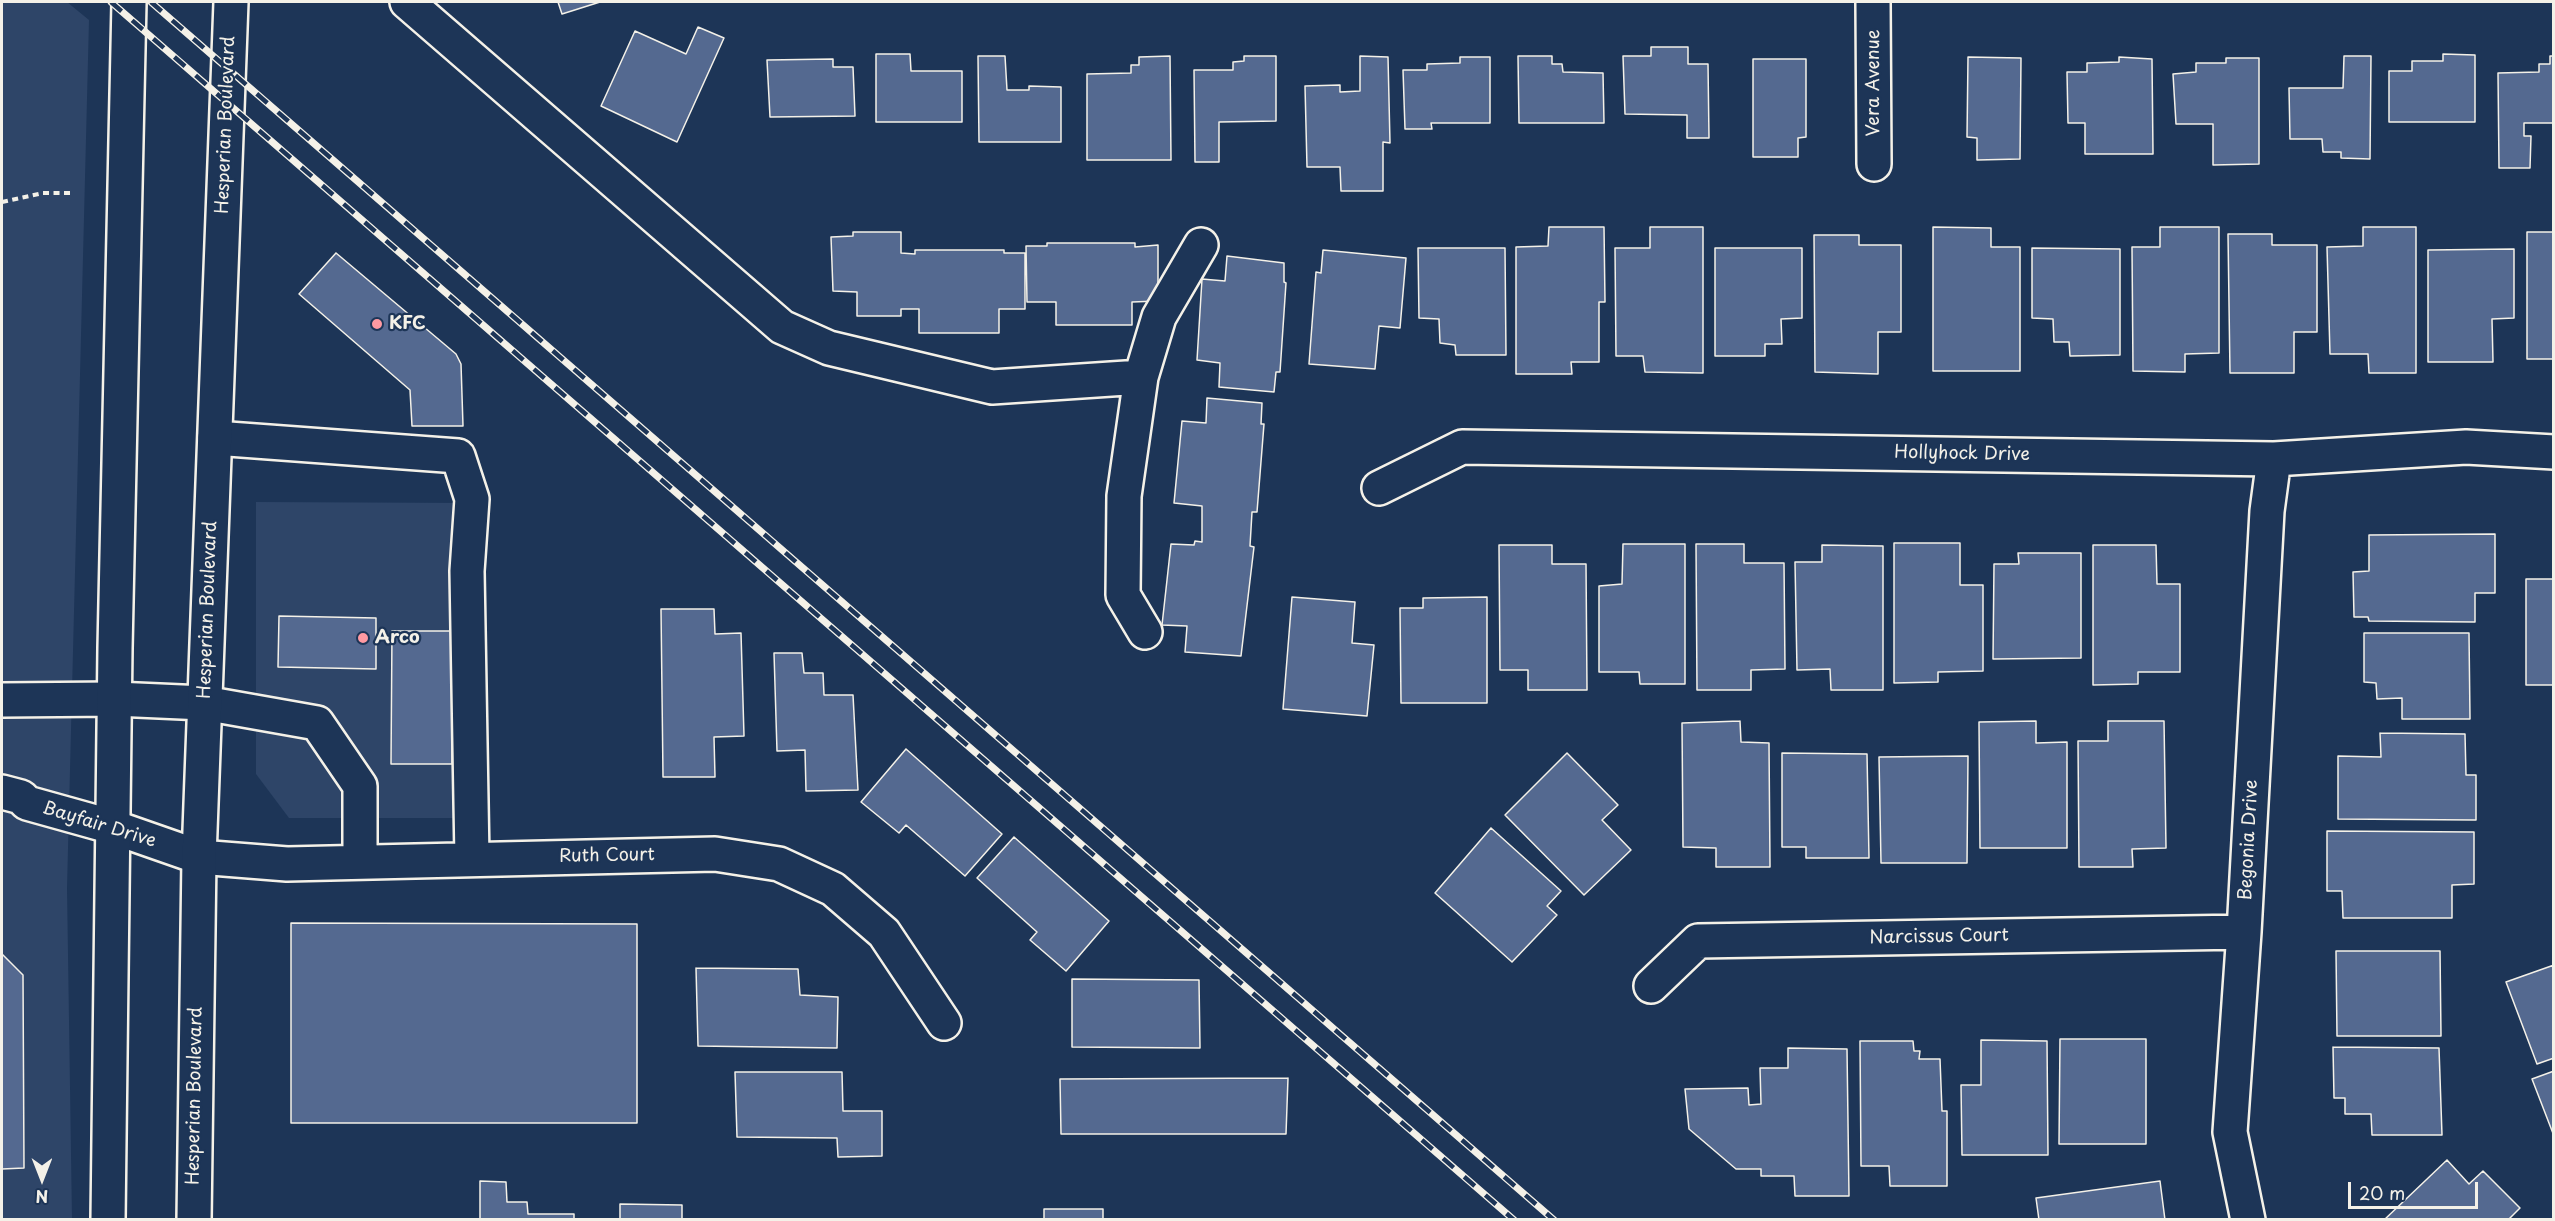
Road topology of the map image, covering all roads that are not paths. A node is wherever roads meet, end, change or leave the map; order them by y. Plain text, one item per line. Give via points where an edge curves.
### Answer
1 (129, 2) edge
2 (231, 2) edge
3 (406, 2) edge
4 (1873, 2) edge
5 (1874, 164) dead end
6 (1201, 245) dead end
7 (1141, 377) junction
8 (214, 438) junction
9 (2553, 452) edge
10 (2274, 459) junction
11 (1379, 488) dead end
12 (1145, 632) dead end
13 (115, 699) junction
14 (2, 700) edge
15 (204, 703) junction
16 (2, 792) edge
17 (113, 826) junction
18 (198, 857) junction
19 (472, 859) junction
20 (360, 861) junction
21 (2244, 932) junction
22 (1652, 986) dead end
23 (944, 1023) dead end
24 (108, 1220) edge
25 (194, 1220) edge
26 (2248, 1220) edge

1 - 13 street
2 - 8 street, Hesperian Boulevard
3 - 7 street via 782,327 829,348 992,387
4 - 5 street, Vera Avenue
6 - 7 street via 1159,318
7 - 12 street via 1124,496 1123,595
8 - 15 street, Hesperian Boulevard
8 - 19 street via 458,456 472,499 467,571
9 - 10 street, Hollyhock Drive via 2466,447
10 - 11 street, Hollyhock Drive via 1462,447
10 - 21 street, Begonia Drive via 2267,512
13 - 14 street
13 - 15 street
13 - 17 street
15 - 18 street, Hesperian Boulevard
15 - 20 street via 316,723 360,786
16 - 17 street, Bayfair Drive via 21,797 27,803
17 - 18 street, Bayfair Drive
17 - 24 street
18 - 20 street, Ruth Court via 287,864
18 - 25 street, Hesperian Boulevard
19 - 20 street, Ruth Court
19 - 23 street, Ruth Court via 715,854 779,864 833,889 884,933
21 - 22 street, Narcissus Court via 1698,941
21 - 26 street, Begonia Drive via 2230,1132

